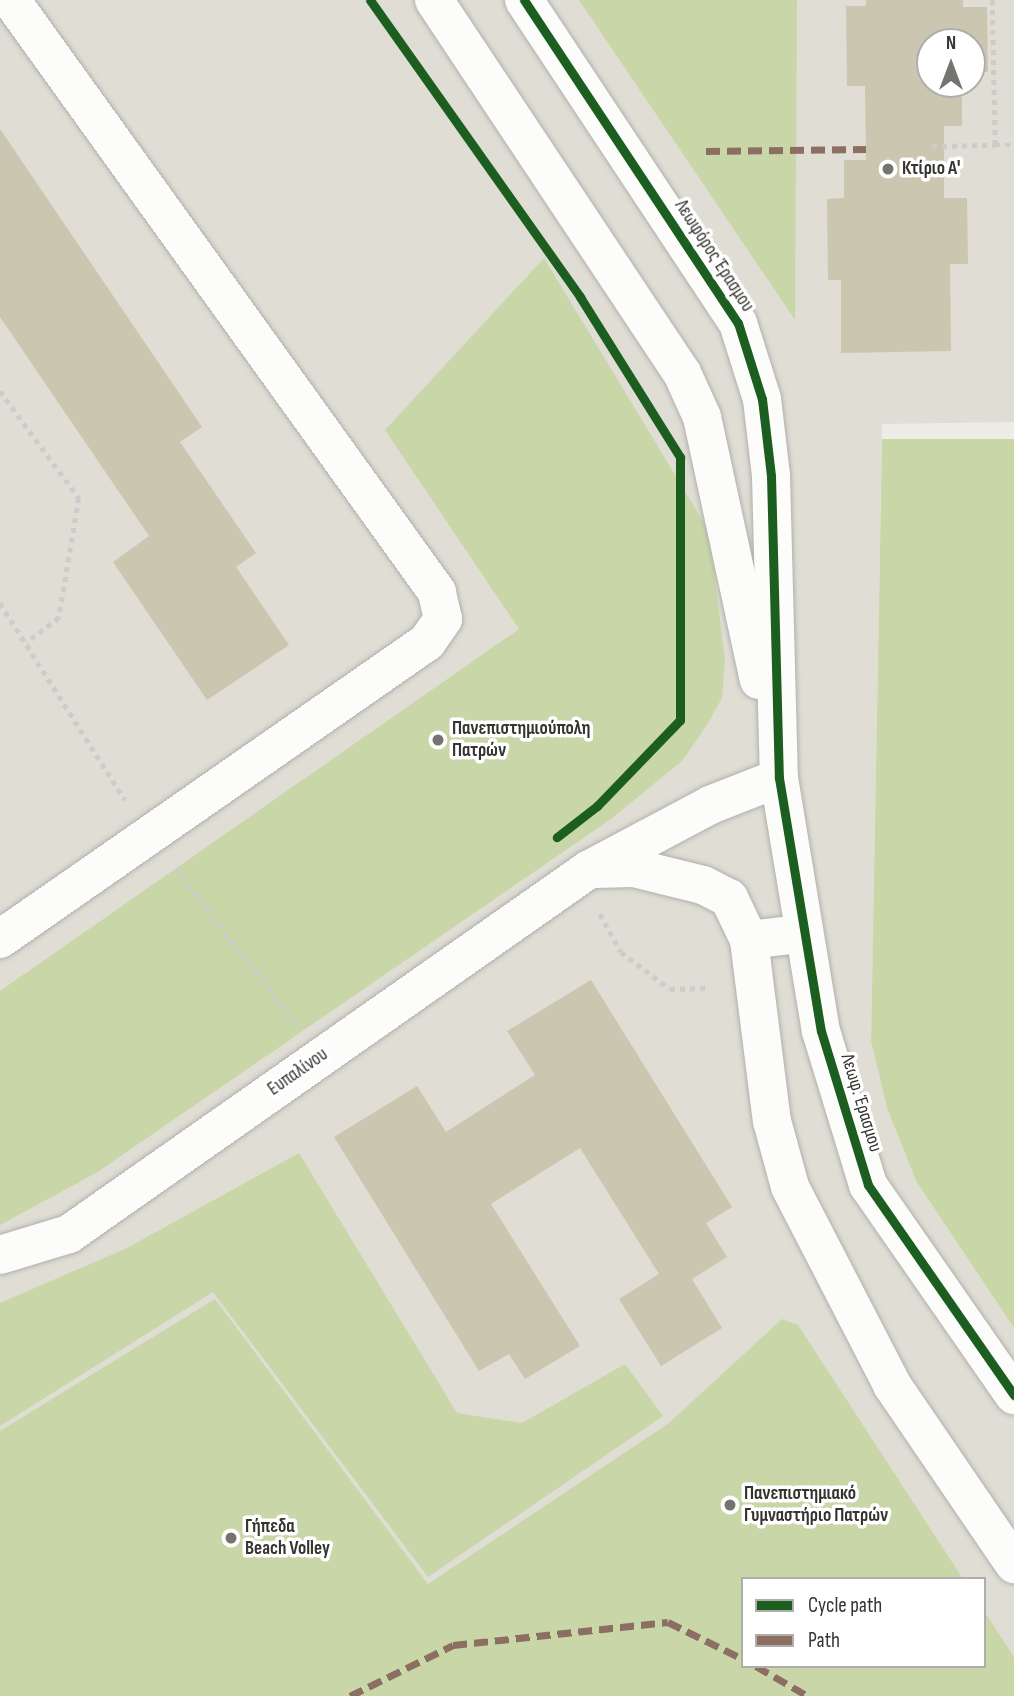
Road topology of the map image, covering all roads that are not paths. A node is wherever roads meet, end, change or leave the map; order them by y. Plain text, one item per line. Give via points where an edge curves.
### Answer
1 (11, 0) edge
2 (434, 0) edge
3 (523, 0) edge
4 (779, 778) junction
5 (588, 870) junction
6 (800, 934) junction
7 (0, 939) edge
8 (749, 940) junction
9 (0, 1255) edge
10 (1014, 1395) edge
11 (1014, 1564) edge

1 - 7 street via 437,592 443,619 427,642
2 - 4 street via 682,373 702,417
3 - 4 street, Λεωφόρος Έρασμου via 738,323 762,399 771,475
4 - 5 street, Ευπαλίνου via 753,785
4 - 6 street, Λεωφ. Έρασμου
5 - 8 street via 611,865 703,885 729,898
5 - 9 street, Ευπαλίνου via 69,1234
6 - 8 street
6 - 10 street, Λεωφ. Έρασμου via 829,1058 868,1185
8 - 11 street via 772,1121 790,1187 892,1385

